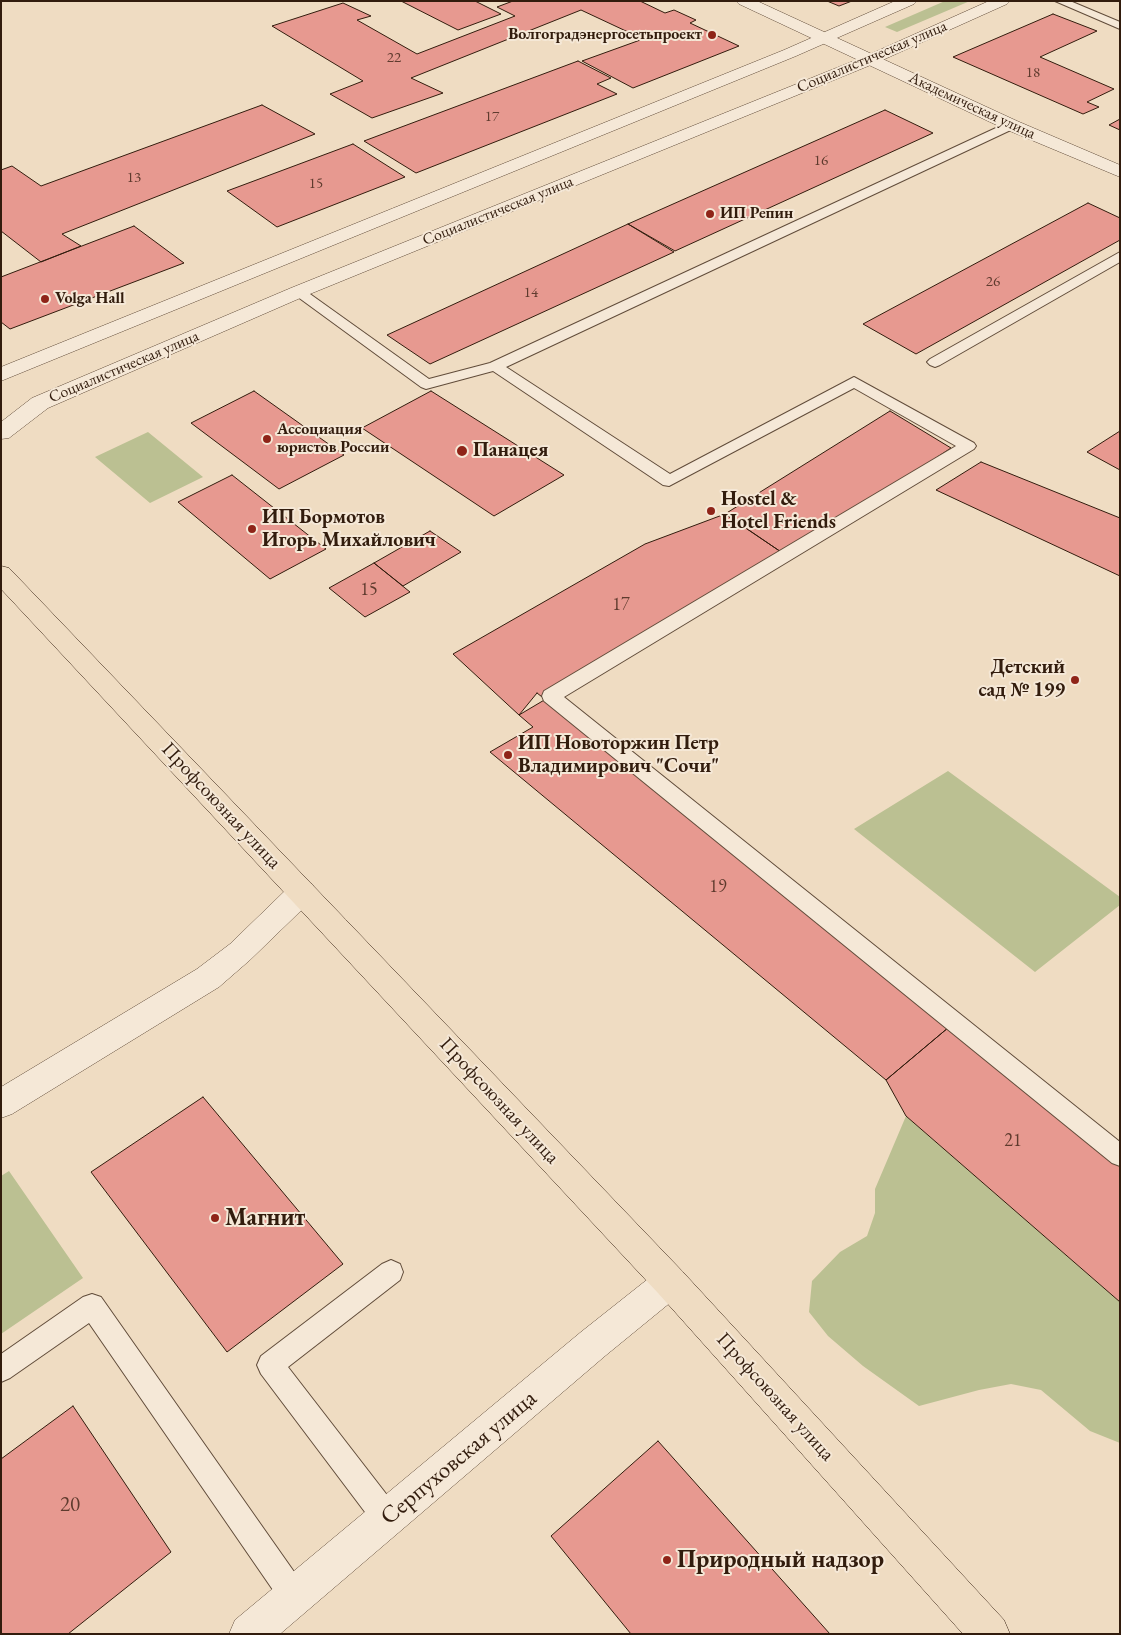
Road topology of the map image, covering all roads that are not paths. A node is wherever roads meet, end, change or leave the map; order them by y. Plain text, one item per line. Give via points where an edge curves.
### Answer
1 (744, 1) edge
2 (909, 1) edge
3 (1002, 1) edge
4 (1060, 1) edge
5 (1120, 26) edge
6 (824, 38) junction
7 (872, 59) junction
8 (1011, 125) junction
9 (1120, 172) edge
10 (1120, 256) edge
11 (298, 292) junction
12 (935, 362) dead end
13 (495, 366) junction
14 (1, 376) edge
15 (1, 434) edge
16 (1, 574) edge
17 (302, 892) junction
18 (1, 1104) edge
19 (1120, 1156) edge
20 (391, 1272) dead end
21 (670, 1282) junction
22 (1, 1369) edge
23 (387, 1518) junction
24 (294, 1596) junction
25 (249, 1634) edge
26 (990, 1634) edge

1 - 6 street, Академическая улица
2 - 6 street, Социалистическая улица
3 - 7 street, Социалистическая улица
4 - 5 lane
6 - 7 street, Академическая улица
6 - 14 street, Социалистическая улица
7 - 8 street, Академическая улица
7 - 11 street, Социалистическая улица
8 - 9 street, Академическая улица
8 - 13 lane
10 - 12 lane
11 - 13 lane via 426,384
11 - 15 street, Социалистическая улица via 40,403
13 - 19 lane via 669,481 854,382 968,446 551,696
16 - 17 main road, Профсоюзная улица
17 - 18 street via 208,978
17 - 21 main road, Профсоюзная улица
20 - 23 lane via 270,1365
21 - 23 street, Серпуховская улица
21 - 26 main road, Профсоюзная улица
22 - 24 lane via 92,1306
23 - 24 street, Серпуховская улица
24 - 25 street, Серпуховская улица

